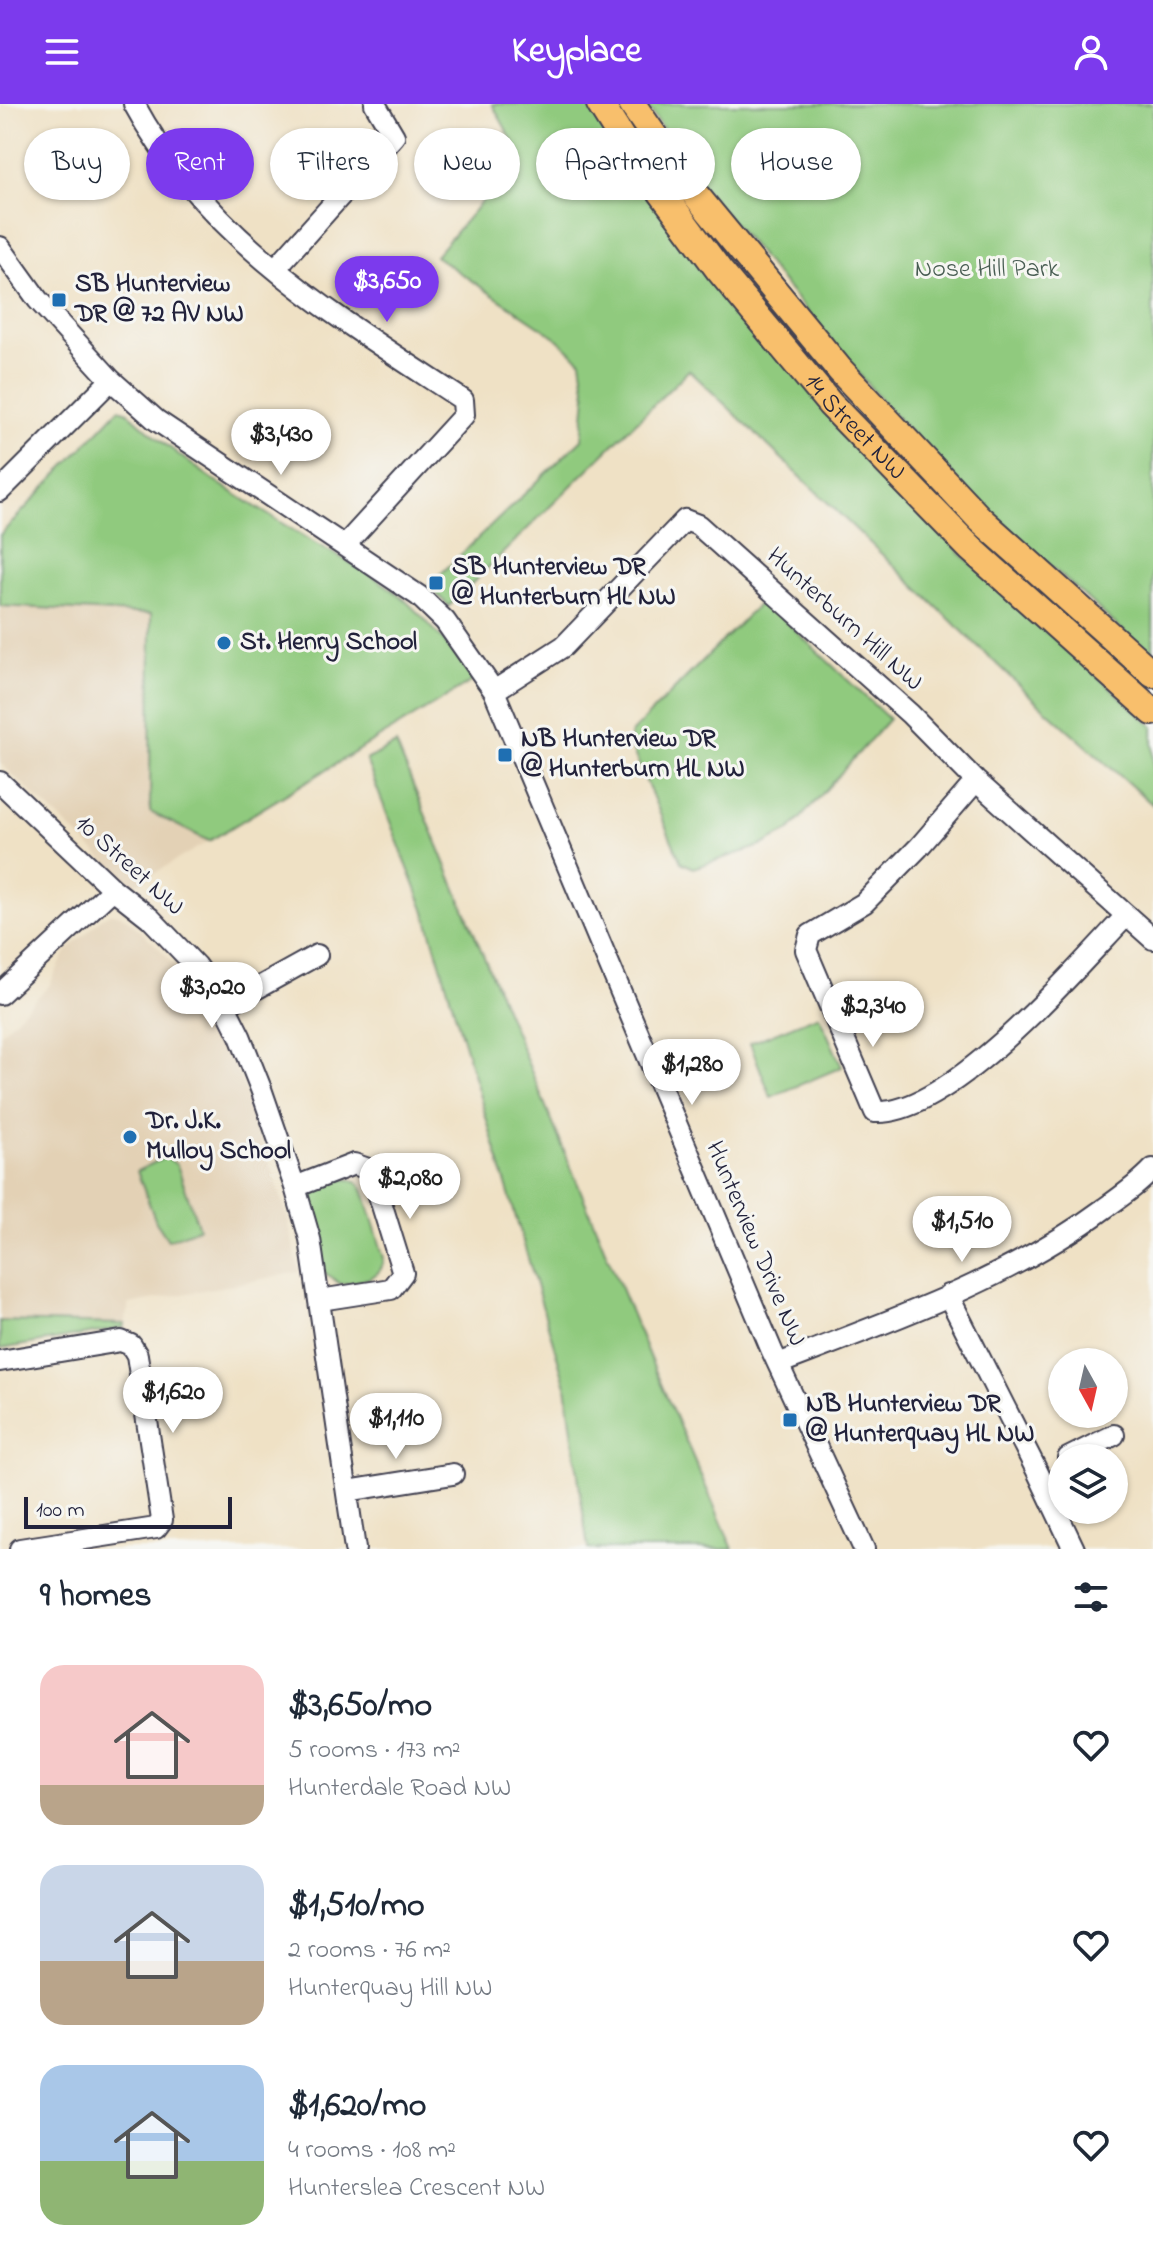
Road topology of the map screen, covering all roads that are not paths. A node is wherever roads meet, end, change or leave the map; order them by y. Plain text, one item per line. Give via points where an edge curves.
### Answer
1 (134, 104) edge
2 (375, 104) edge
3 (600, 104) edge
4 (632, 104) edge
5 (0, 247) edge
6 (275, 269) junction
7 (111, 380) junction
8 (0, 491) edge
9 (345, 545) junction
10 (1153, 674) edge
11 (494, 691) junction
12 (1153, 712) edge
13 (976, 781) junction
14 (0, 782) edge
15 (113, 889) junction
16 (1126, 916) junction
17 (1153, 939) edge
18 (317, 955) dead end
19 (0, 994) edge
20 (225, 1006) junction
21 (1150, 1179) edge
22 (295, 1187) junction
23 (948, 1295) junction
24 (320, 1300) junction
25 (0, 1361) edge
26 (778, 1364) junction
27 (1114, 1435) dead end
28 (1096, 1444) edge
29 (1048, 1468) edge
30 (1038, 1473) junction
31 (453, 1474) dead end
32 (347, 1491) junction
33 (20, 1549) edge
34 (355, 1549) edge
35 (864, 1549) edge
36 (1074, 1549) edge

1 - 6 street via 154,142 205,207
2 - 6 street via 394,136
3 - 12 main road, 14 Street NW via 719,270 830,404 970,548
4 - 10 main road, 14 Street NW via 691,189 840,370 980,519
5 - 7 street, Hunterview Drive NW via 38,300
6 - 9 street via 316,304 463,400 464,415
7 - 8 street
7 - 9 street, Hunterview Drive NW via 156,420
9 - 11 street, Hunterview Drive NW via 419,596 445,621
11 - 13 street, Hunterburn Hill NW via 564,646 685,520 698,525 773,591
11 - 26 street, Hunterview Drive NW
13 - 16 street, Hunterburn Hill NW
13 - 16 street via 864,903 810,935 806,950 875,1112 888,1113 936,1092 985,1058
14 - 15 street, 10 Street NW
15 - 19 street
15 - 20 street, 10 Street NW via 196,966
16 - 17 street, Hunterburn Hill NW
18 - 20 street
20 - 22 street, 10 Street NW
21 - 23 street via 1025,1259
22 - 24 street, 10 Street NW
22 - 24 street via 354,1164 371,1170 403,1273 391,1289
23 - 26 street
23 - 30 street
24 - 32 street, 10 Street NW
25 - 33 street via 121,1341 131,1345 137,1355 162,1520 156,1528
26 - 35 street, Hunterview Drive NW
27 - 28 street
29 - 30 street
30 - 36 street
31 - 32 street
32 - 34 street, 10 Street NW

